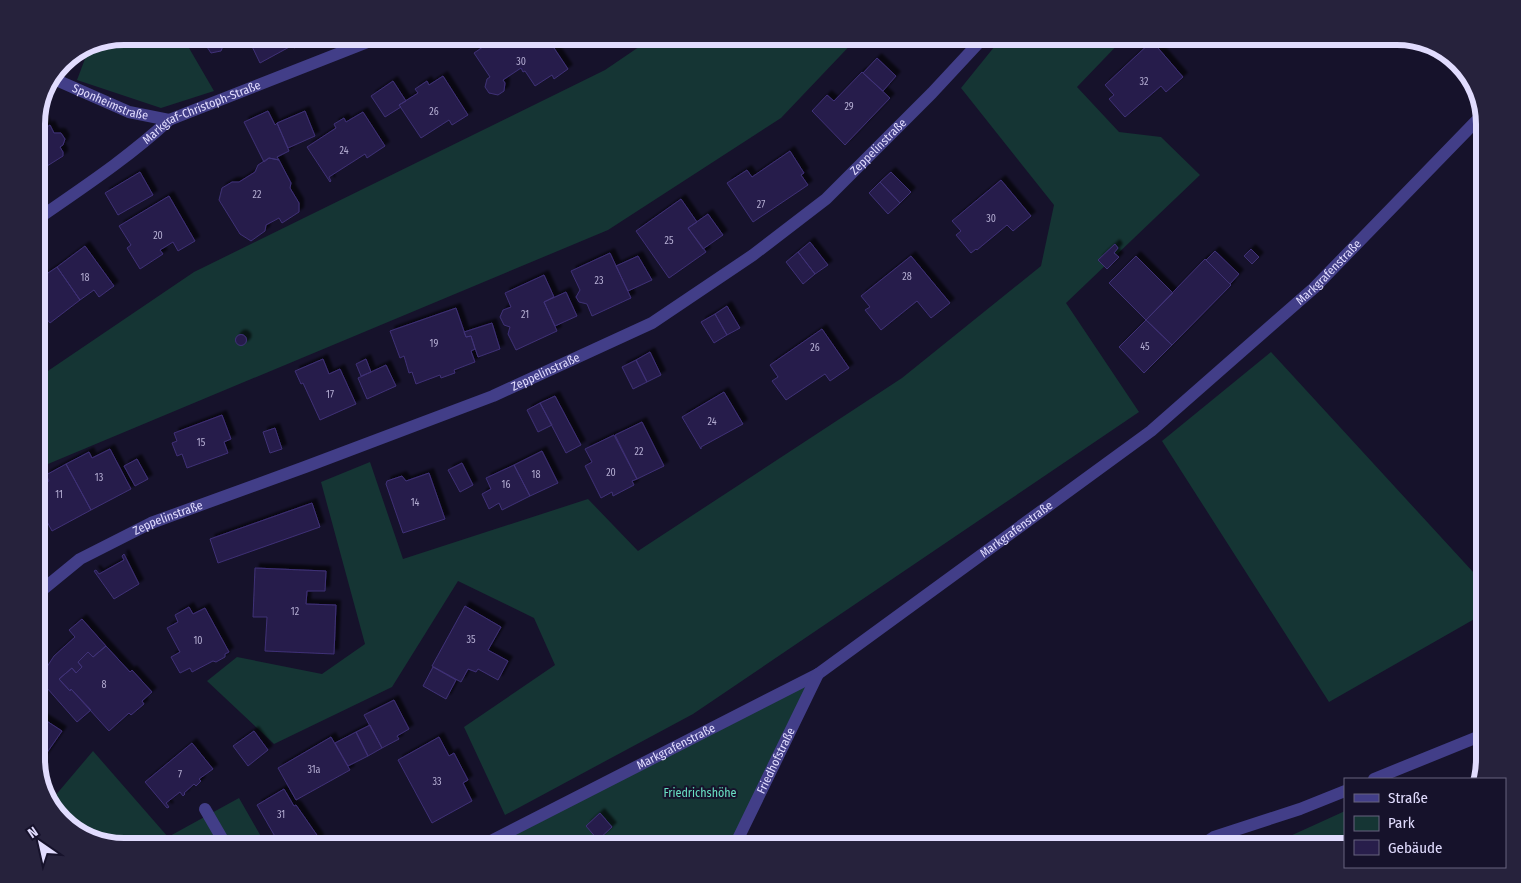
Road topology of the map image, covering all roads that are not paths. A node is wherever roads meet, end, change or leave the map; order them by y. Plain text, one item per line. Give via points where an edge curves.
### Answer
1 (360, 45) edge
2 (977, 45) edge
3 (58, 81) edge
4 (169, 120) junction
5 (1476, 121) edge
6 (45, 214) edge
7 (45, 588) edge
8 (818, 674) junction
9 (1476, 738) edge
10 (1376, 778) edge
11 (1344, 791) edge
12 (205, 809) dead end
13 (222, 838) edge
14 (497, 838) edge
15 (738, 838) edge
16 (1212, 838) edge

1 - 4 street, Markgraf-Christoph-Straße
2 - 7 street, Zeppelinstraße via 826,199 753,255 652,323 494,396 151,523 80,559
3 - 4 street, Sponheimstraße via 129,112
4 - 6 street, Markgraf-Christoph-Straße via 145,142
5 - 8 street, Markgrafenstraße via 1314,288 1152,431
8 - 14 street, Markgrafenstraße
8 - 15 street, Friedhofstraße
9 - 10 street
11 - 16 street
12 - 13 street

